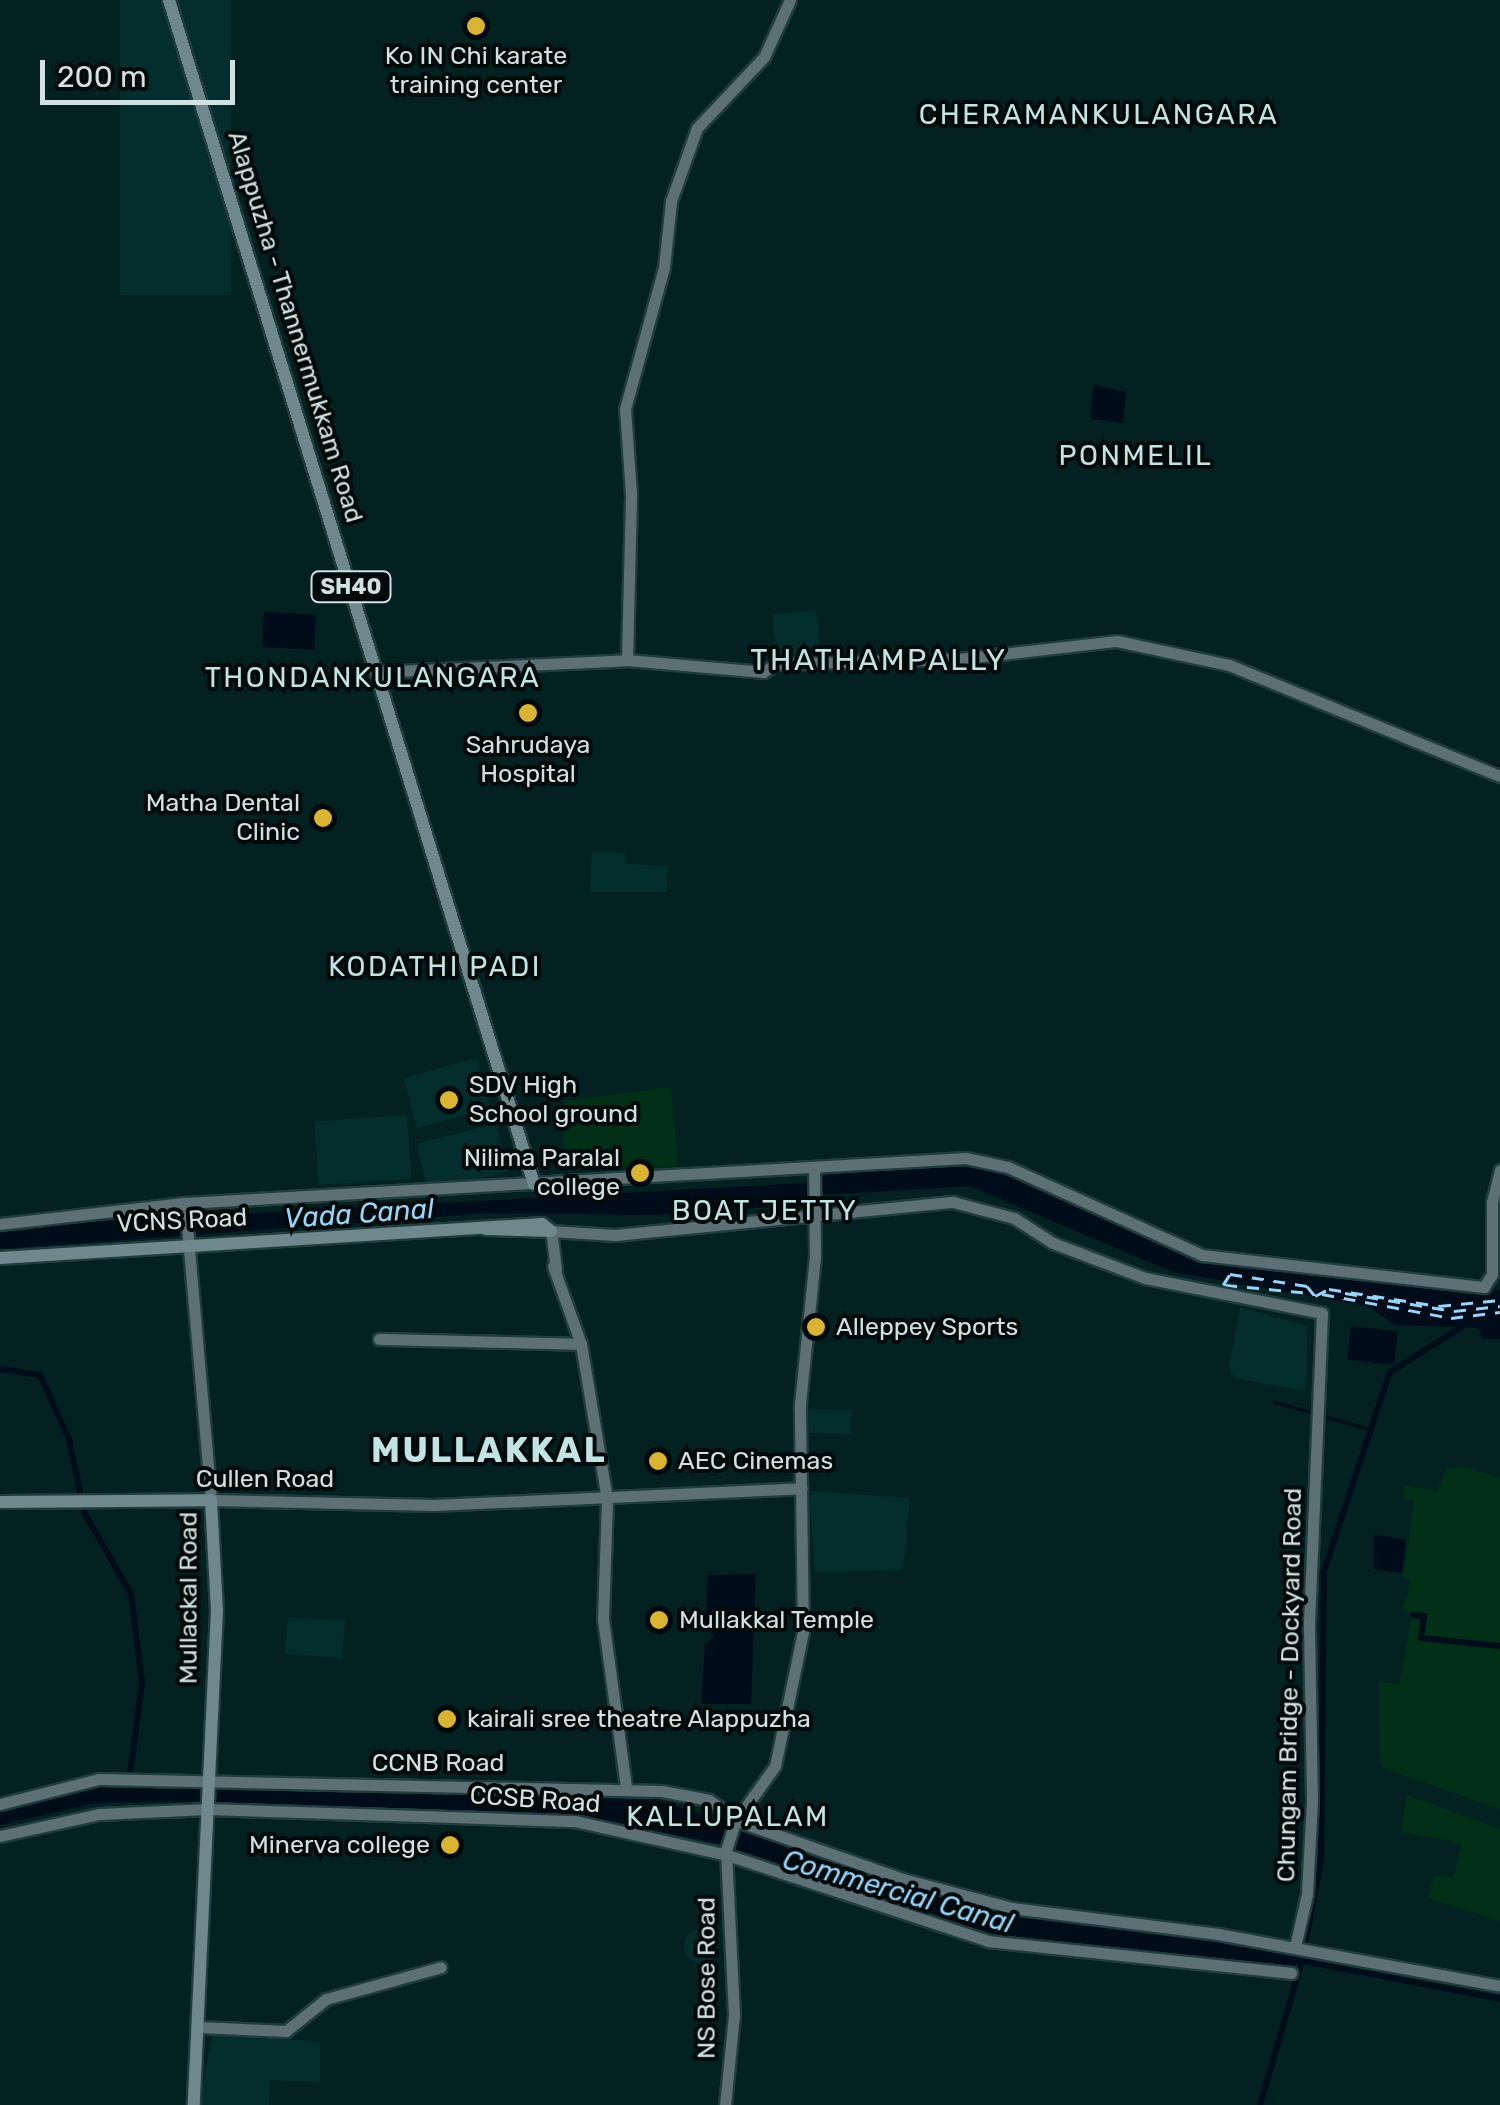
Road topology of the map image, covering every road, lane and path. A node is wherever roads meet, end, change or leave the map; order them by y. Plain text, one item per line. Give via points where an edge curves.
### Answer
1 (170, 0) edge
2 (790, 0) edge
3 (627, 660) junction
4 (377, 672) junction
5 (1500, 776) edge
6 (814, 1167) junction
7 (1500, 1170) edge
8 (534, 1184) junction
9 (185, 1205) junction
10 (815, 1217) junction
11 (0, 1224) edge
12 (546, 1227) junction
13 (188, 1241) junction
14 (0, 1258) edge
15 (379, 1339) dead end
16 (581, 1344) junction
17 (802, 1488) junction
18 (212, 1500) junction
19 (607, 1500) junction
20 (0, 1502) edge
21 (208, 1780) junction
22 (626, 1787) junction
23 (0, 1804) edge
24 (208, 1807) junction
25 (736, 1820) junction
26 (0, 1836) edge
27 (727, 1852) junction
28 (1303, 1949) junction
29 (441, 1967) dead end
30 (1292, 1973) dead end
31 (1500, 1986) edge
32 (199, 2027) junction
33 (194, 2105) edge
34 (725, 2105) edge

1 - 4 main road, Alappuzha - Thannermukkam Road / SH40
2 - 3 main road via 754,72 697,128 671,201 664,266 625,409 631,494
3 - 4 main road
3 - 5 main road via 763,672 776,664 911,662 1129,642 1230,664
4 - 8 main road, Alappuzha - Thannermukkam Road / SH40
6 - 7 main road via 982,1159 1202,1255 1480,1287 1492,1274 1492,1202
6 - 8 main road
6 - 10 main road
8 - 9 main road
9 - 11 main road
9 - 13 main road, Mullackal Road
10 - 12 main road via 624,1231
10 - 17 main road via 800,1404
10 - 28 main road, Chungam Bridge - Dockyard Road via 953,1202 1014,1218 1053,1244 1146,1278 1324,1319
12 - 13 main road, VCNS Road
12 - 16 main road
13 - 14 main road, VCNS Road
13 - 18 main road, Mullackal Road
15 - 16 main road
16 - 19 main road
17 - 19 main road, Cullen Road
17 - 25 main road via 807,1591 787,1722 770,1780
18 - 19 main road, Cullen Road
18 - 20 main road, Cullen Road
18 - 21 main road, Mullackal Road via 217,1610
19 - 22 main road via 603,1619
21 - 22 main road, CCNB Road
21 - 23 main road, CCNB Road via 86,1781
21 - 24 main road, Mullackal Road
22 - 25 main road, CCNB Road via 708,1800
24 - 26 main road, CCSB Road via 99,1814
24 - 27 main road, CCSB Road via 575,1822
24 - 32 main road
25 - 27 main road
25 - 28 main road, CCNB Road via 903,1879 1012,1908
27 - 30 main road, CCSB Road via 988,1940
27 - 34 main road, NS Bose Road via 734,2016
28 - 31 main road, CCNB Road
29 - 32 main road via 336,1995 286,2030
32 - 33 main road

